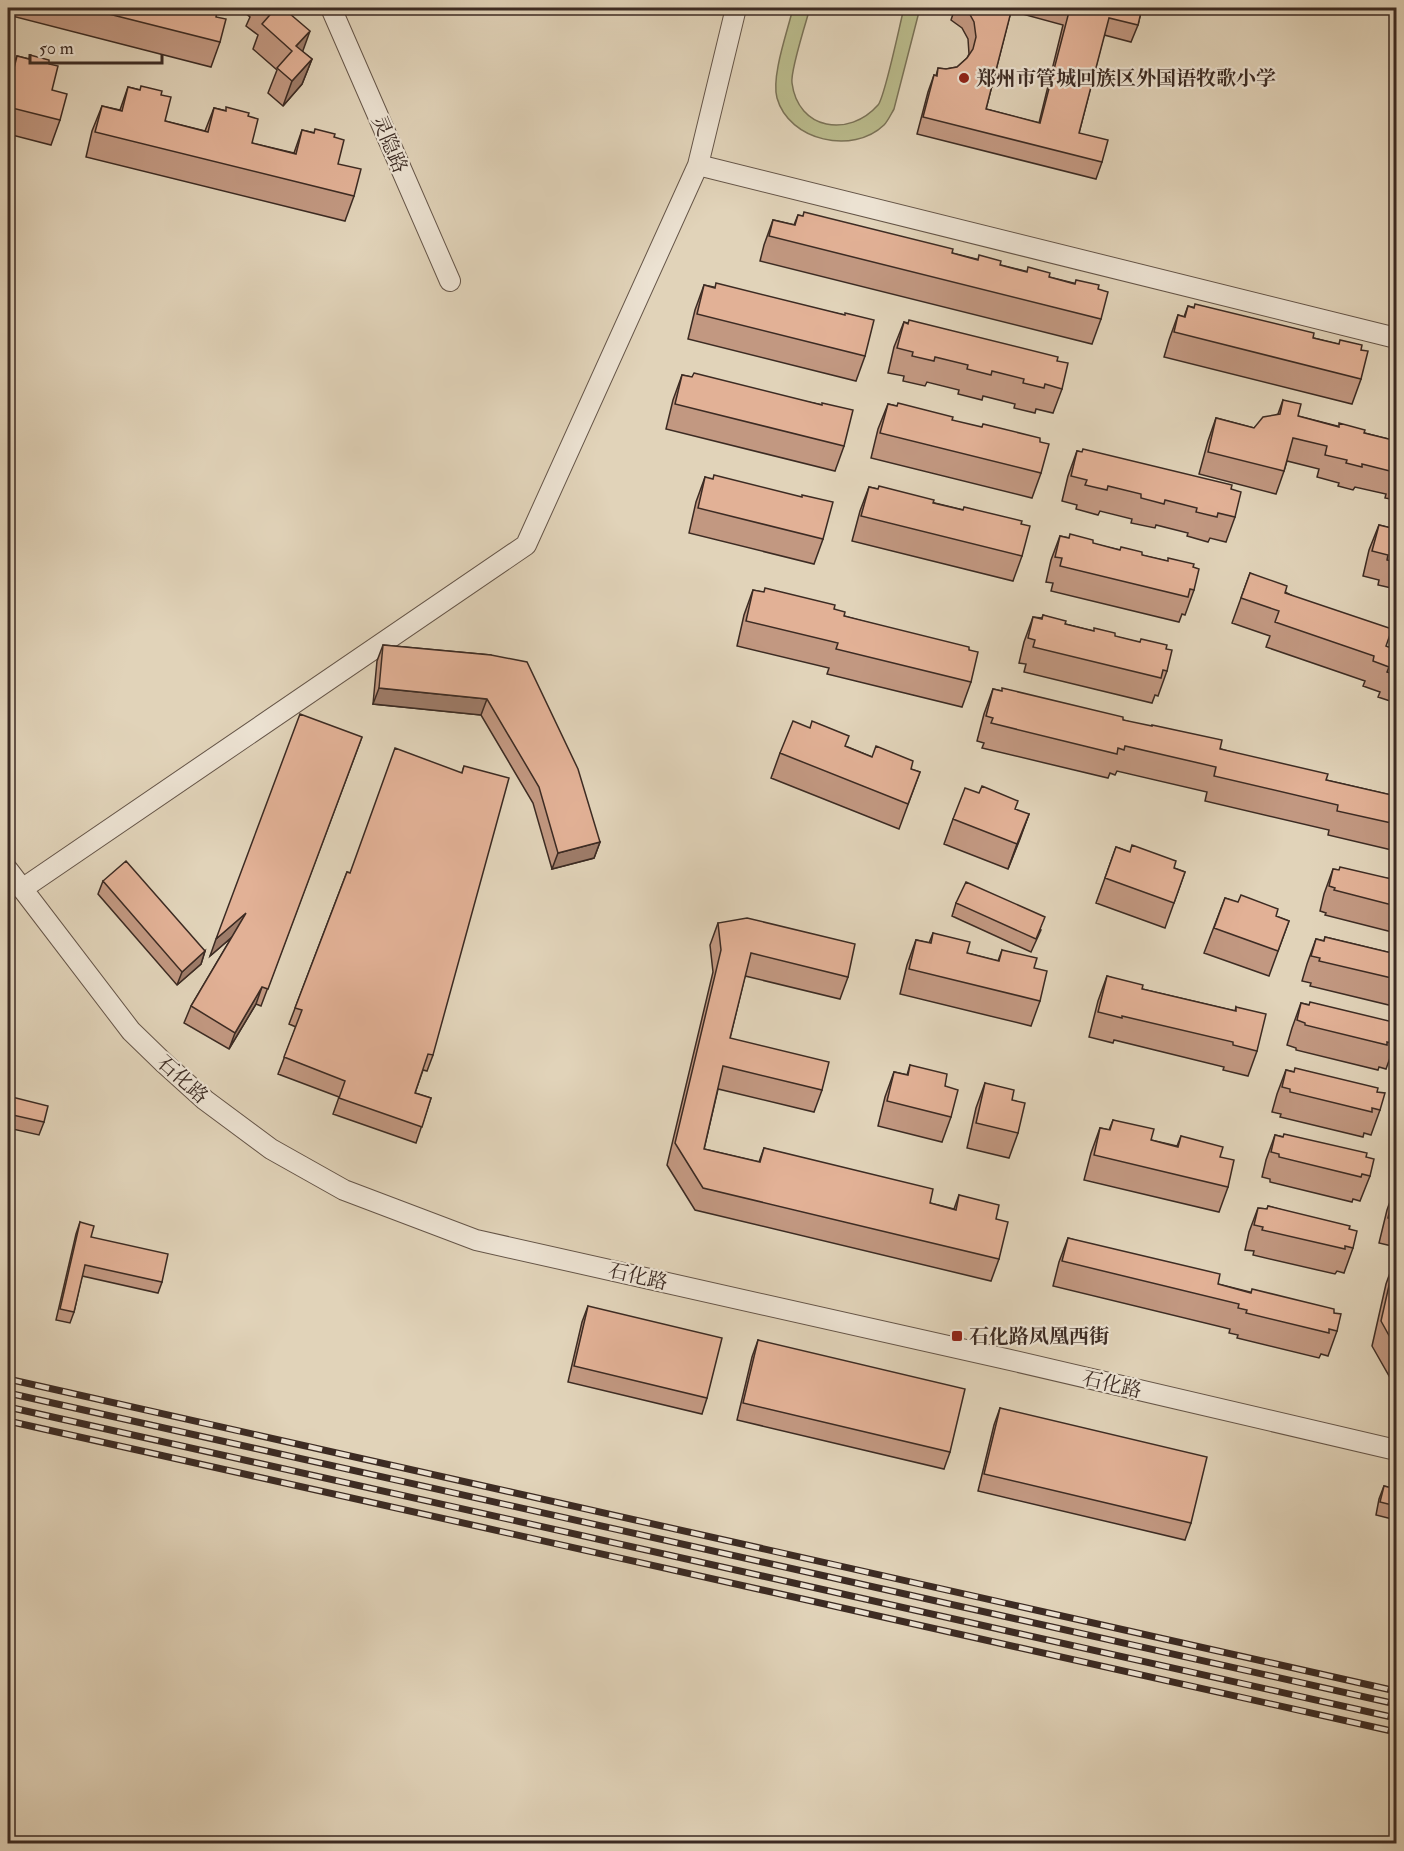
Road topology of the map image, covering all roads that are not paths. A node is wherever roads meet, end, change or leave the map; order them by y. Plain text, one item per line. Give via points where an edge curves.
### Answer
1 (331, 8) edge
2 (736, 8) edge
3 (698, 165) junction
4 (450, 281) dead end
5 (1396, 338) edge
6 (8, 870) edge
7 (22, 889) junction
8 (1396, 1450) edge

1 - 4 street, 灵隐路
2 - 3 street
3 - 5 street
3 - 7 street via 526,545
6 - 7 street, 石化路
7 - 8 street, 石化路 via 131,1030 164,1063 205,1100 271,1149 344,1190 476,1240

